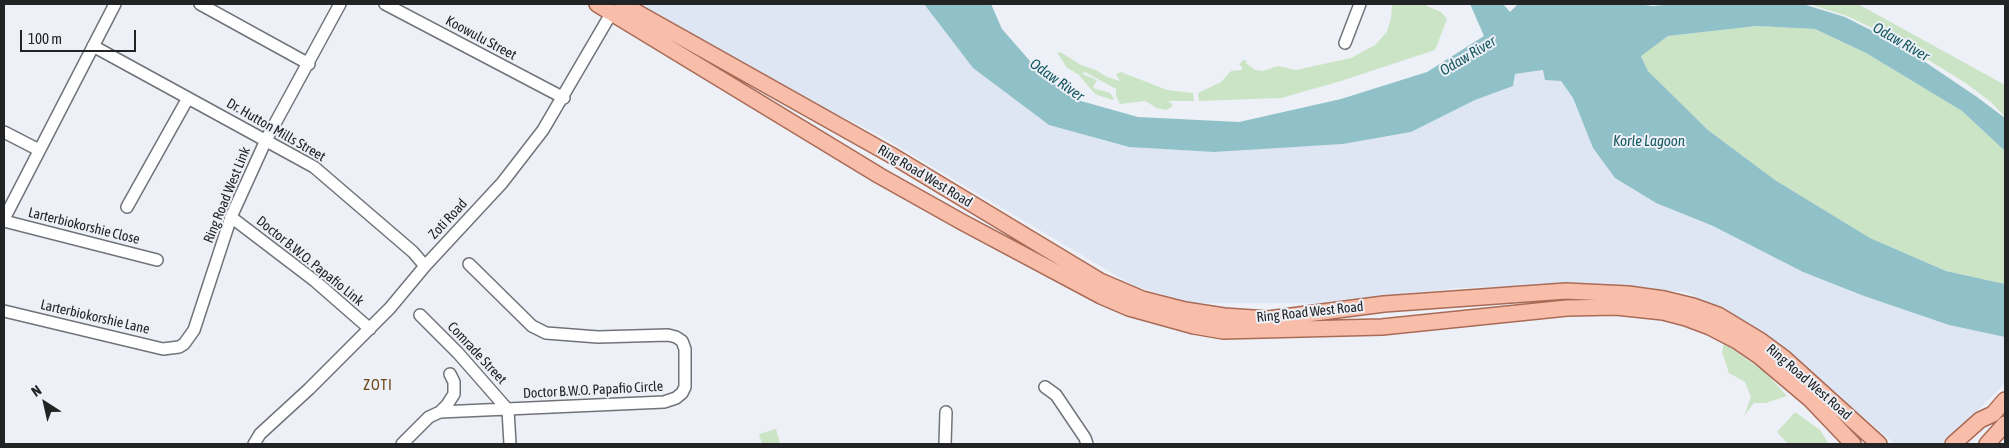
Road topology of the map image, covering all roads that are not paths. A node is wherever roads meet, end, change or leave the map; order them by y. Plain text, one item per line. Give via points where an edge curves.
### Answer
1 (115, 4) edge
2 (200, 4) edge
3 (340, 4) edge
4 (385, 4) edge
5 (598, 4) edge
6 (1360, 4) edge
7 (617, 8) edge
8 (1345, 43) dead end
9 (93, 46) junction
10 (309, 64) junction
11 (188, 98) junction
12 (564, 98) junction
13 (4, 132) edge
14 (266, 140) junction
15 (39, 150) junction
16 (891, 155) junction
17 (880, 176) junction
18 (128, 208) dead end
19 (231, 217) junction
20 (4, 220) edge
21 (157, 260) dead end
22 (469, 264) dead end
23 (425, 266) junction
24 (4, 311) edge
25 (420, 315) dead end
26 (370, 329) junction
27 (179, 347) joint
28 (450, 374) dead end
29 (1045, 387) dead end
30 (1810, 399) junction
31 (2005, 400) edge
32 (508, 410) junction
33 (440, 412) junction
34 (946, 412) dead end
35 (275, 422) junction
36 (2005, 424) edge
37 (254, 444) edge
38 (263, 444) edge
39 (402, 444) edge
40 (510, 444) edge
41 (945, 444) edge
42 (1087, 444) edge
43 (1853, 444) edge
44 (1859, 444) edge
45 (1879, 444) edge
46 (1954, 444) edge
47 (1968, 444) edge
48 (1988, 444) edge

1 - 9 street
2 - 10 street
3 - 10 street, Ring Road West Link
4 - 12 street, Koowulu Street
5 - 7 main road, Ring Road West Road
6 - 8 street
7 - 12 street, Zoti Road
7 - 16 main road, Ring Road West Road
7 - 17 main road, Ring Road West Road
9 - 11 street, Dr. Hutton Mills Street
9 - 15 street
10 - 14 street, Ring Road West Link
11 - 14 street, Dr. Hutton Mills Street
11 - 18 street
12 - 23 street, Zoti Road via 502,183
13 - 15 street
14 - 19 street, Ring Road West Link
14 - 23 street, Dr. Hutton Mills Street via 314,167
15 - 20 street
16 - 17 main road
16 - 45 main road, Ring Road West Road via 1100,281 1142,299 1185,310 1268,319 1384,304 1566,291 1628,294 1693,306 1718,315 1784,358
17 - 30 main road, Ring Road West Road via 1100,296 1129,308 1194,326 1223,332 1332,329 1567,308 1641,309 1686,318 1724,334 1759,356
19 - 26 street, Doctor B.W.O. Papafio Link via 315,281
19 - 27 street, Ring Road West Link via 194,330
20 - 21 street, Larterbiokorshie Close
22 - 32 street, Doctor B.W.O. Papafio Circle via 532,326 546,333 598,337 668,335 682,341 685,350 685,386 682,393 670,400
23 - 26 street, Zoti Road
24 - 27 street, Larterbiokorshie Lane via 164,349
25 - 32 street, Comrade Street
26 - 35 street, Zoti Road
28 - 33 street via 454,394
29 - 42 street via 1056,394
30 - 43 main road, Ring Road West Road
30 - 44 main road
31 - 46 main road via 1993,414 1980,420
31 - 47 main road
32 - 33 street, Doctor B.W.O. Papafio Circle
32 - 40 street
33 - 39 street via 428,417
34 - 41 street
35 - 37 street, Zoti Road via 260,434
35 - 38 street, Zoti Road
36 - 48 main road

